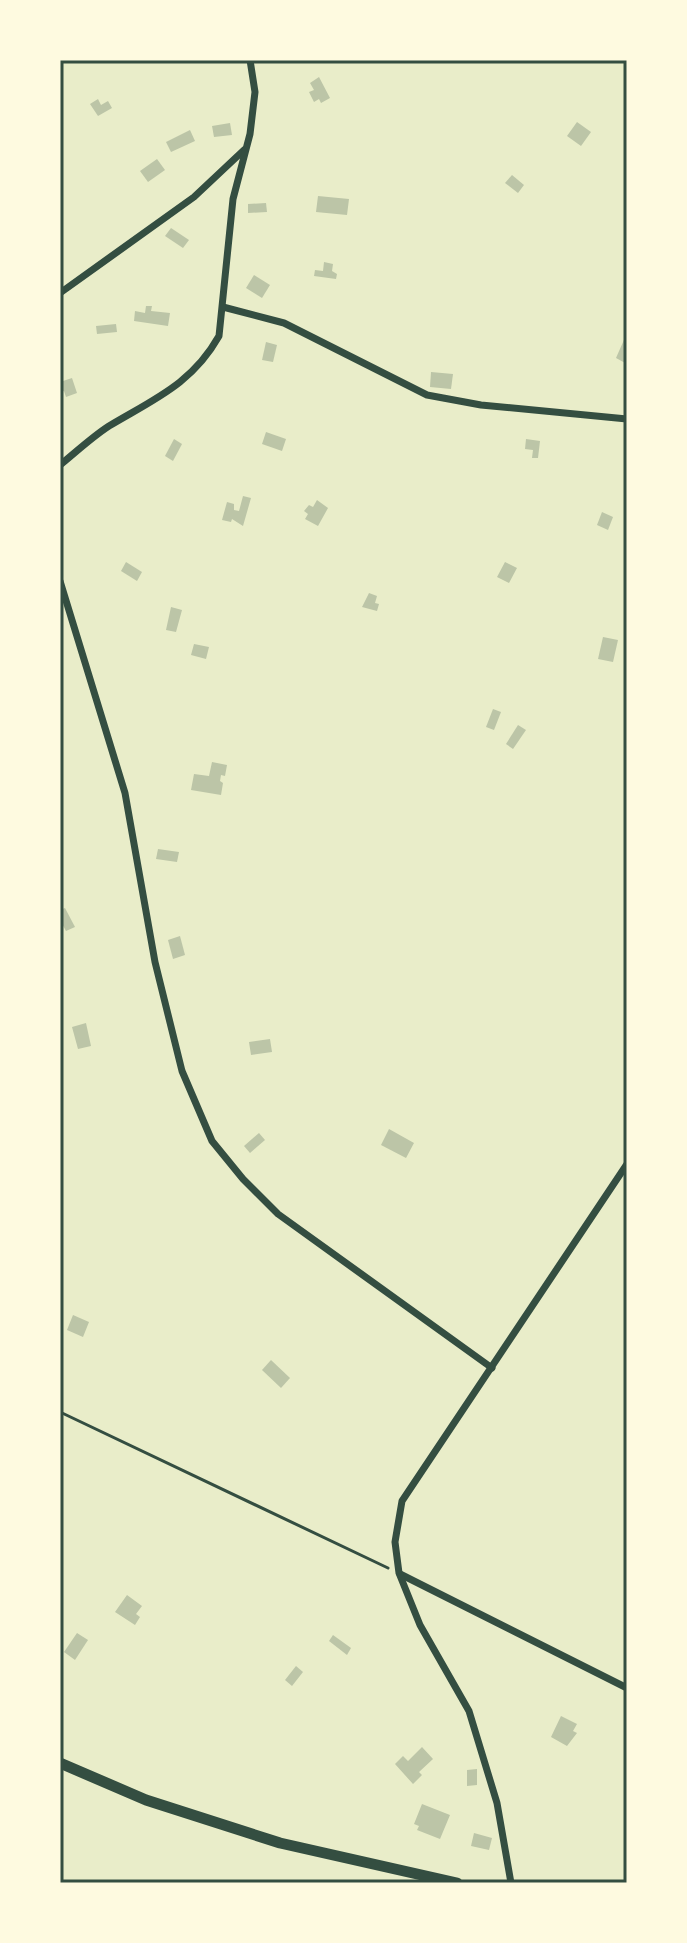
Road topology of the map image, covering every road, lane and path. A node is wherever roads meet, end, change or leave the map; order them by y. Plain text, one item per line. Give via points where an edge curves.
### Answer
1 (250, 60) edge
2 (246, 148) junction
3 (60, 293) edge
4 (223, 307) junction
5 (627, 419) edge
6 (60, 465) edge
7 (60, 581) edge
8 (627, 1164) edge
9 (492, 1368) junction
10 (60, 1412) edge
11 (399, 1573) junction
12 (627, 1688) edge
13 (60, 1763) edge
14 (457, 1883) edge
15 (511, 1883) edge

1 - 2 street via 255,92
2 - 3 street via 194,197
2 - 4 street via 233,199
4 - 5 street via 284,323 427,395
4 - 6 street via 219,336 189,376 107,427
7 - 9 street via 125,793 155,962 182,1071 212,1141 278,1214
8 - 9 street
9 - 11 street via 402,1501 395,1542
10 - 11 path
11 - 12 street
11 - 15 street via 420,1625 469,1711 497,1803
13 - 14 main road via 146,1800 280,1843

